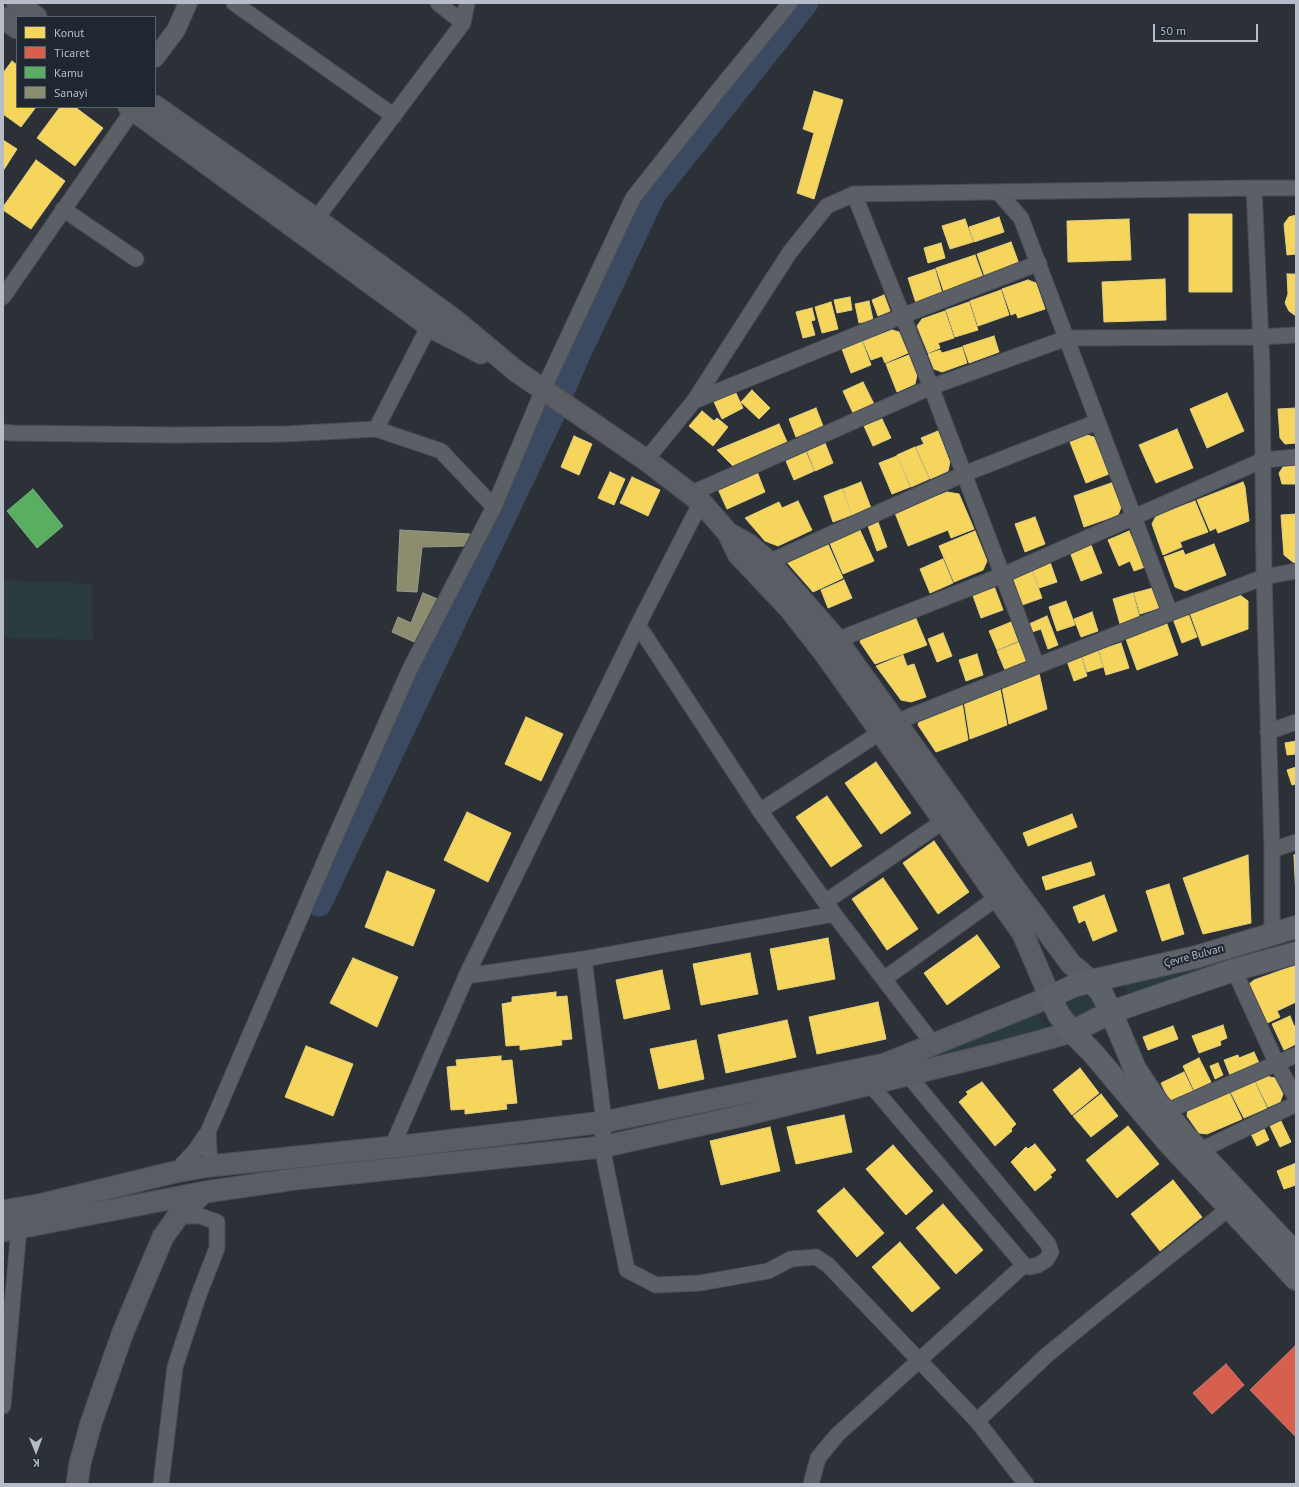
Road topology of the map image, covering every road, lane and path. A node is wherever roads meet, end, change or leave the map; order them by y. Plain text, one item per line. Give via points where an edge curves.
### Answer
1 (17, 3) edge
2 (188, 3) edge
3 (234, 3) edge
4 (438, 3) edge
5 (467, 3) edge
6 (790, 3) edge
7 (35, 16) edge
8 (3, 18) edge
9 (463, 23) junction
10 (16, 27) edge
11 (156, 57) edge
12 (156, 107) edge
13 (131, 108) edge
14 (394, 116) junction
15 (1254, 188) junction
16 (1296, 188) edge
17 (998, 192) junction
18 (854, 194) junction
19 (63, 210) junction
20 (316, 219) junction
21 (136, 259) dead end
22 (1039, 263) junction
23 (3, 297) edge
24 (902, 316) junction
25 (429, 326) junction
26 (1296, 335) edge
27 (1260, 337) junction
28 (1067, 338) junction
29 (516, 371) junction
30 (931, 387) junction
31 (543, 390) junction
32 (694, 401) junction
33 (1097, 422) junction
34 (376, 429) junction
35 (3, 432) edge
36 (1296, 457) edge
37 (646, 460) junction
38 (1263, 460) junction
39 (964, 474) junction
40 (695, 498) junction
41 (494, 507) junction
42 (1134, 517) junction
43 (728, 533) junction
44 (769, 562) junction
45 (1296, 571) edge
46 (1002, 575) junction
47 (1264, 577) junction
48 (1170, 613) junction
49 (638, 625) junction
50 (837, 640) junction
51 (1037, 666) junction
52 (1296, 722) edge
53 (888, 727) junction
54 (1268, 732) junction
55 (760, 811) junction
56 (952, 816) junction
57 (1296, 842) edge
58 (1272, 850) junction
59 (1005, 892) junction
60 (825, 902) junction
61 (834, 914) junction
62 (1296, 927) edge
63 (1272, 934) junction
64 (1296, 953) edge
65 (584, 959) junction
66 (1234, 970) junction
67 (466, 976) junction
68 (884, 979) junction
69 (1091, 981) junction
70 (1050, 998) junction
71 (1111, 1012) junction
72 (1072, 1032) junction
73 (934, 1045) junction
74 (1296, 1055) edge
75 (1277, 1064) junction
76 (908, 1075) junction
77 (870, 1084) junction
78 (1296, 1098) edge
79 (1296, 1104) edge
80 (1165, 1112) junction
81 (604, 1122) junction
82 (208, 1132) junction
83 (392, 1147) junction
84 (602, 1147) junction
85 (1199, 1151) junction
86 (210, 1166) junction
87 (175, 1172) junction
88 (205, 1192) junction
89 (1236, 1203) junction
90 (3, 1211) edge
91 (169, 1217) junction
92 (11, 1229) edge
93 (1296, 1254) edge
94 (1024, 1265) junction
95 (1296, 1279) edge
96 (919, 1360) junction
97 (3, 1406) edge
98 (977, 1421) junction
99 (77, 1484) edge
100 (161, 1484) edge
101 (811, 1484) edge
102 (1026, 1484) edge

1 - 7 main road
2 - 11 street via 176,30
3 - 14 street
4 - 9 street
5 - 9 street
6 - 31 street via 633,198
8 - 10 main road
9 - 14 street
12 - 20 main road
13 - 19 street
13 - 25 main road
14 - 20 street
15 - 16 street
15 - 17 street
15 - 27 street
17 - 18 street
17 - 22 street via 1021,218
18 - 24 street
18 - 32 street via 827,206 790,252
19 - 21 street
19 - 23 street
20 - 29 main road via 456,320
22 - 24 street
22 - 28 street
24 - 30 street
24 - 32 street
25 - 29 main road
25 - 34 street
26 - 27 street
27 - 28 street
27 - 38 street
28 - 30 street
28 - 33 street
29 - 31 main road
30 - 39 street
30 - 40 street
31 - 37 main road
31 - 41 street
32 - 37 street
33 - 39 street
33 - 42 street
34 - 35 street via 278,434 164,435
34 - 41 street via 442,451
36 - 38 street
37 - 40 main road
38 - 42 street
38 - 47 street
39 - 44 street
39 - 46 street
40 - 43 main road
40 - 49 street
41 - 82 street via 410,669
42 - 46 street
42 - 48 street
43 - 44 main road via 748,544
43 - 53 main road via 738,554 789,608
44 - 50 main road
45 - 47 street
46 - 50 street
46 - 51 street
47 - 48 street
47 - 54 street
48 - 51 street
49 - 55 street
49 - 67 street
50 - 53 main road
51 - 53 street
52 - 54 street
53 - 55 street
53 - 56 main road
54 - 58 street
55 - 60 street
56 - 59 main road
56 - 60 street
57 - 58 street
58 - 63 street
59 - 68 street
59 - 69 main road via 1071,964
59 - 70 main road
60 - 61 street
61 - 65 street
61 - 68 street
62 - 63 main road, Çevre Bulvarı
63 - 69 main road, Çevre Bulvarı via 1196,957
64 - 66 main road
65 - 67 street
65 - 81 street
66 - 71 main road
66 - 75 street
67 - 83 street
68 - 73 street
69 - 70 main road, Çevre Bulvarı via 1071,987
69 - 71 main road via 1101,992
70 - 72 main road
70 - 73 main road
71 - 72 main road
71 - 80 main road via 1142,1082
72 - 76 main road
72 - 89 main road via 1167,1141
73 - 81 main road via 885,1064
74 - 75 street
75 - 78 street
75 - 80 street
76 - 77 main road
76 - 94 street via 1048,1244 1051,1252 1046,1260 1030,1267
77 - 84 main road
77 - 94 street
79 - 85 street
80 - 85 main road
81 - 83 main road
81 - 84 street
82 - 86 street
82 - 87 street via 195,1151
83 - 86 main road
84 - 88 main road via 295,1179
84 - 96 street via 627,1270 656,1285 700,1283 768,1271 791,1259 816,1258 828,1265
85 - 89 main road
86 - 87 main road
86 - 88 main road
87 - 90 main road via 43,1204
87 - 91 main road
88 - 91 main road
89 - 93 main road
89 - 95 main road
89 - 98 street via 1047,1355
91 - 92 main road
91 - 99 main road via 102,1392 84,1449
91 - 100 street via 200,1216 218,1222 217,1248 175,1367
92 - 97 street
94 - 96 street
96 - 98 street
96 - 101 street via 837,1435 818,1458
98 - 102 street

